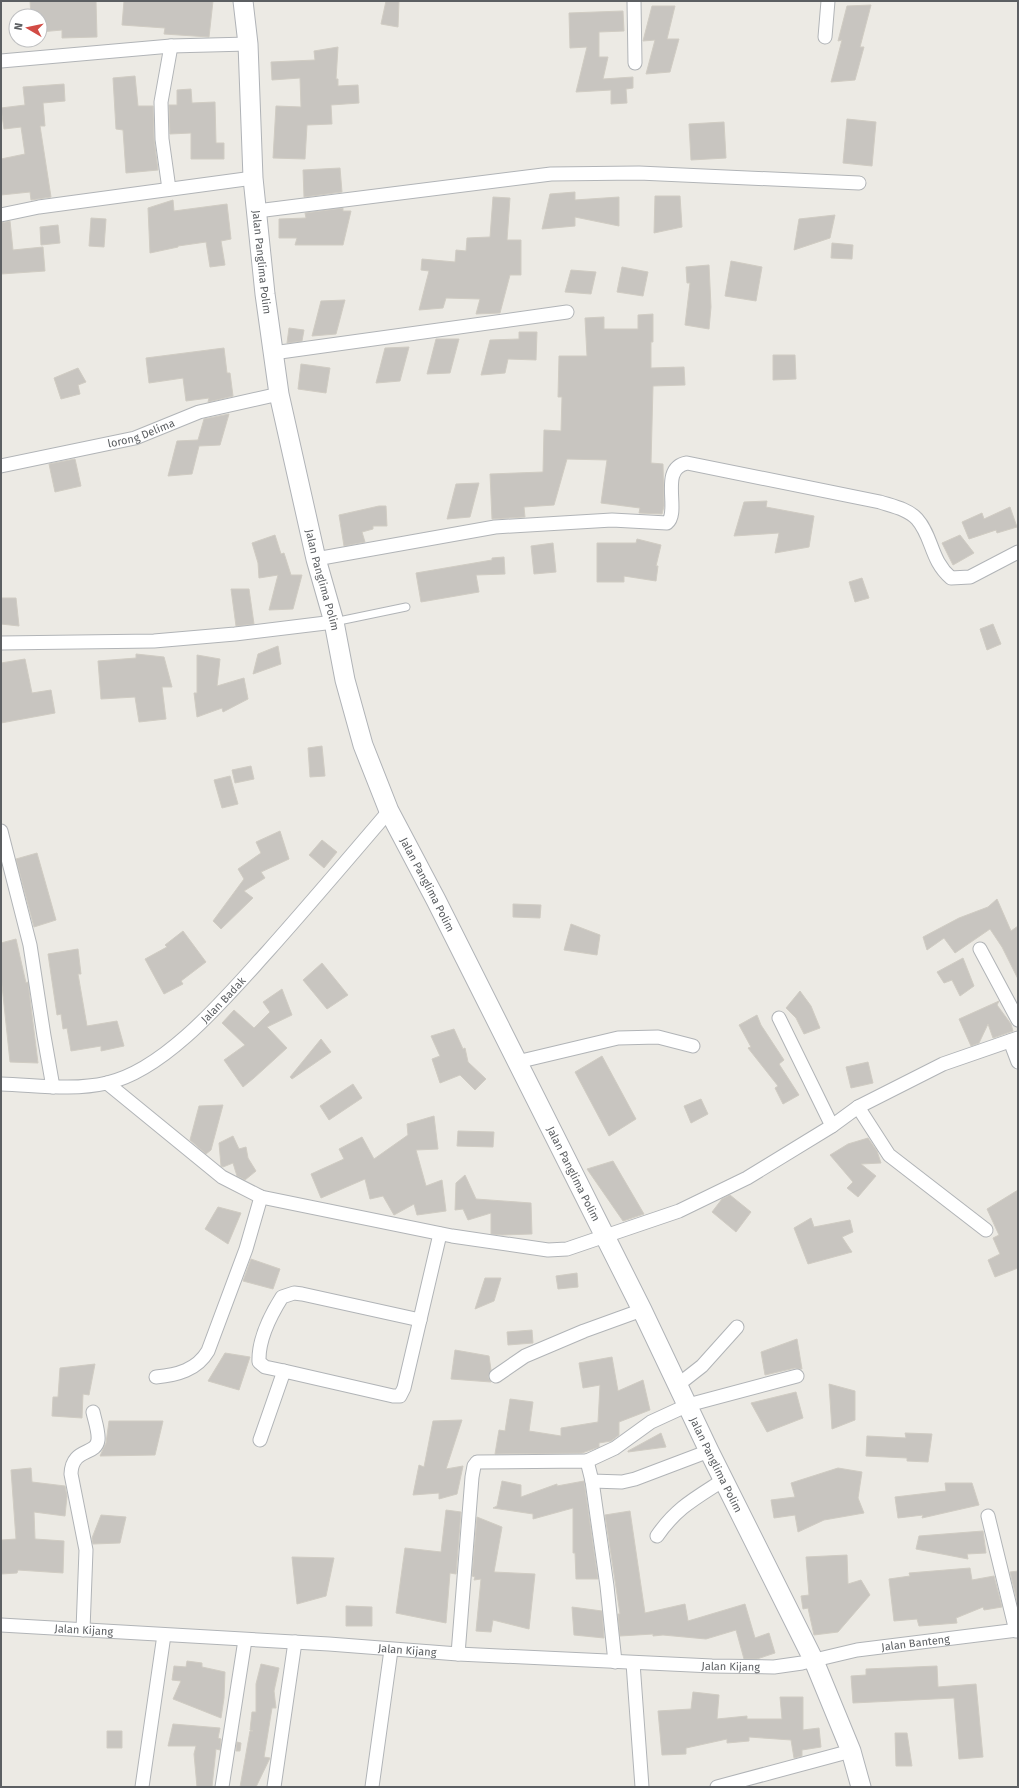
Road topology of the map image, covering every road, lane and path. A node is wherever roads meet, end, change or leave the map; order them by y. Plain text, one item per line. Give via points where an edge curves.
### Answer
1 (243, 1) edge
2 (634, 1) edge
3 (828, 1) edge
4 (825, 38) dead end
5 (248, 44) junction
6 (171, 46) junction
7 (1, 61) edge
8 (635, 63) dead end
9 (253, 178) junction
10 (859, 183) dead end
11 (169, 189) junction
12 (258, 211) junction
13 (1, 215) edge
14 (567, 312) dead end
15 (273, 353) junction
16 (279, 394) junction
17 (1, 466) edge
18 (1018, 552) edge
19 (316, 559) junction
20 (406, 608) dead end
21 (334, 622) junction
22 (1, 643) edge
23 (389, 811) junction
24 (1, 831) edge
25 (980, 949) dead end
26 (779, 1018) dead end
27 (1018, 1020) edge
28 (1014, 1039) edge
29 (693, 1046) dead end
30 (517, 1062) junction
31 (1018, 1062) edge
32 (107, 1083) junction
33 (1, 1084) edge
34 (54, 1086) junction
35 (858, 1107) junction
36 (832, 1126) junction
37 (261, 1197) junction
38 (986, 1230) dead end
39 (440, 1234) junction
40 (604, 1236) junction
41 (642, 1310) junction
42 (420, 1320) junction
43 (737, 1327) dead end
44 (284, 1371) junction
45 (496, 1376) dead end
46 (798, 1376) dead end
47 (156, 1377) dead end
48 (679, 1384) junction
49 (688, 1405) junction
50 (93, 1412) dead end
51 (260, 1440) dead end
52 (709, 1451) junction
53 (587, 1461) junction
54 (725, 1479) junction
55 (592, 1481) junction
56 (988, 1516) dead end
57 (657, 1536) dead end
58 (1, 1625) edge
59 (84, 1630) junction
60 (1017, 1630) edge
61 (164, 1635) junction
62 (245, 1640) junction
63 (295, 1642) junction
64 (392, 1650) junction
65 (458, 1654) junction
66 (814, 1661) junction
67 (614, 1662) junction
68 (633, 1663) junction
69 (851, 1751) junction
70 (142, 1787) edge
71 (222, 1787) edge
72 (274, 1787) edge
73 (372, 1787) edge
74 (642, 1787) edge
75 (717, 1787) edge
76 (861, 1787) edge

1 - 5 street, Jalan Panglima Polim
2 - 8 street
3 - 4 street
5 - 6 street
5 - 9 street, Jalan Panglima Polim
6 - 7 street
6 - 11 street via 161,102 162,139
9 - 11 street
9 - 12 street, Jalan Panglima Polim
10 - 12 street via 639,173 551,174
11 - 13 street via 39,207
12 - 15 street, Jalan Panglima Polim
14 - 15 street
15 - 16 street, Jalan Panglima Polim
16 - 17 street, lorong Delima via 199,412 136,438
16 - 19 street, Jalan Panglima Polim
18 - 19 street via 970,577 951,578 941,569 916,518 903,509 880,502 686,463 675,468 672,516 667,523 612,520 495,527
19 - 21 street, Jalan Panglima Polim
20 - 21 lane
21 - 22 street via 154,641
21 - 23 street, Jalan Panglima Polim via 345,680 359,730
23 - 30 street, Jalan Panglima Polim
23 - 32 street, Jalan Badak via 223,1000 165,1054 133,1074
24 - 34 street via 30,945
25 - 27 street
26 - 36 street
28 - 31 street
28 - 35 street via 944,1064
29 - 30 street via 658,1037 618,1038
30 - 40 street, Jalan Panglima Polim
32 - 34 street, Jalan Badak via 80,1087
32 - 37 street via 222,1177
33 - 34 street, Jalan Badak
35 - 36 street
35 - 38 street via 889,1155
36 - 40 street via 747,1178 678,1211
37 - 39 street
37 - 47 street via 246,1249 208,1351 202,1361 188,1370
39 - 40 street via 548,1250 567,1248
39 - 42 street
40 - 41 street, Jalan Panglima Polim
41 - 45 street via 525,1356
41 - 48 street, Jalan Panglima Polim
42 - 44 street via 400,1396
42 - 44 street via 302,1294 294,1293 282,1297 272,1312 259,1353 259,1362 265,1367
43 - 48 street via 702,1366
44 - 51 street
46 - 49 street
48 - 49 street, Jalan Panglima Polim
49 - 52 street, Jalan Panglima Polim
49 - 53 street via 651,1422 615,1448
50 - 59 street via 97,1444 93,1449 74,1459 71,1466 86,1550
52 - 54 street, Jalan Panglima Polim
52 - 55 street via 635,1479 622,1482
53 - 55 street
53 - 65 street via 481,1461 474,1466
54 - 57 street via 682,1507 669,1519
54 - 66 street, Jalan Panglima Polim
55 - 67 street via 607,1586
56 - 60 street
58 - 59 street, Jalan Kijang
59 - 61 street, Jalan Kijang
60 - 66 street, Jalan Banteng via 857,1650
61 - 62 street, Jalan Kijang
61 - 70 street
62 - 63 street, Jalan Kijang
62 - 71 street
63 - 64 street, Jalan Kijang
63 - 72 street
64 - 65 street, Jalan Kijang
64 - 73 street
65 - 67 street, Jalan Kijang
66 - 68 street, Jalan Kijang via 774,1667
66 - 69 street, Jalan Panglima Polim
67 - 68 street, Jalan Kijang
68 - 74 street
69 - 75 street
69 - 76 street, Jalan Panglima Polim

